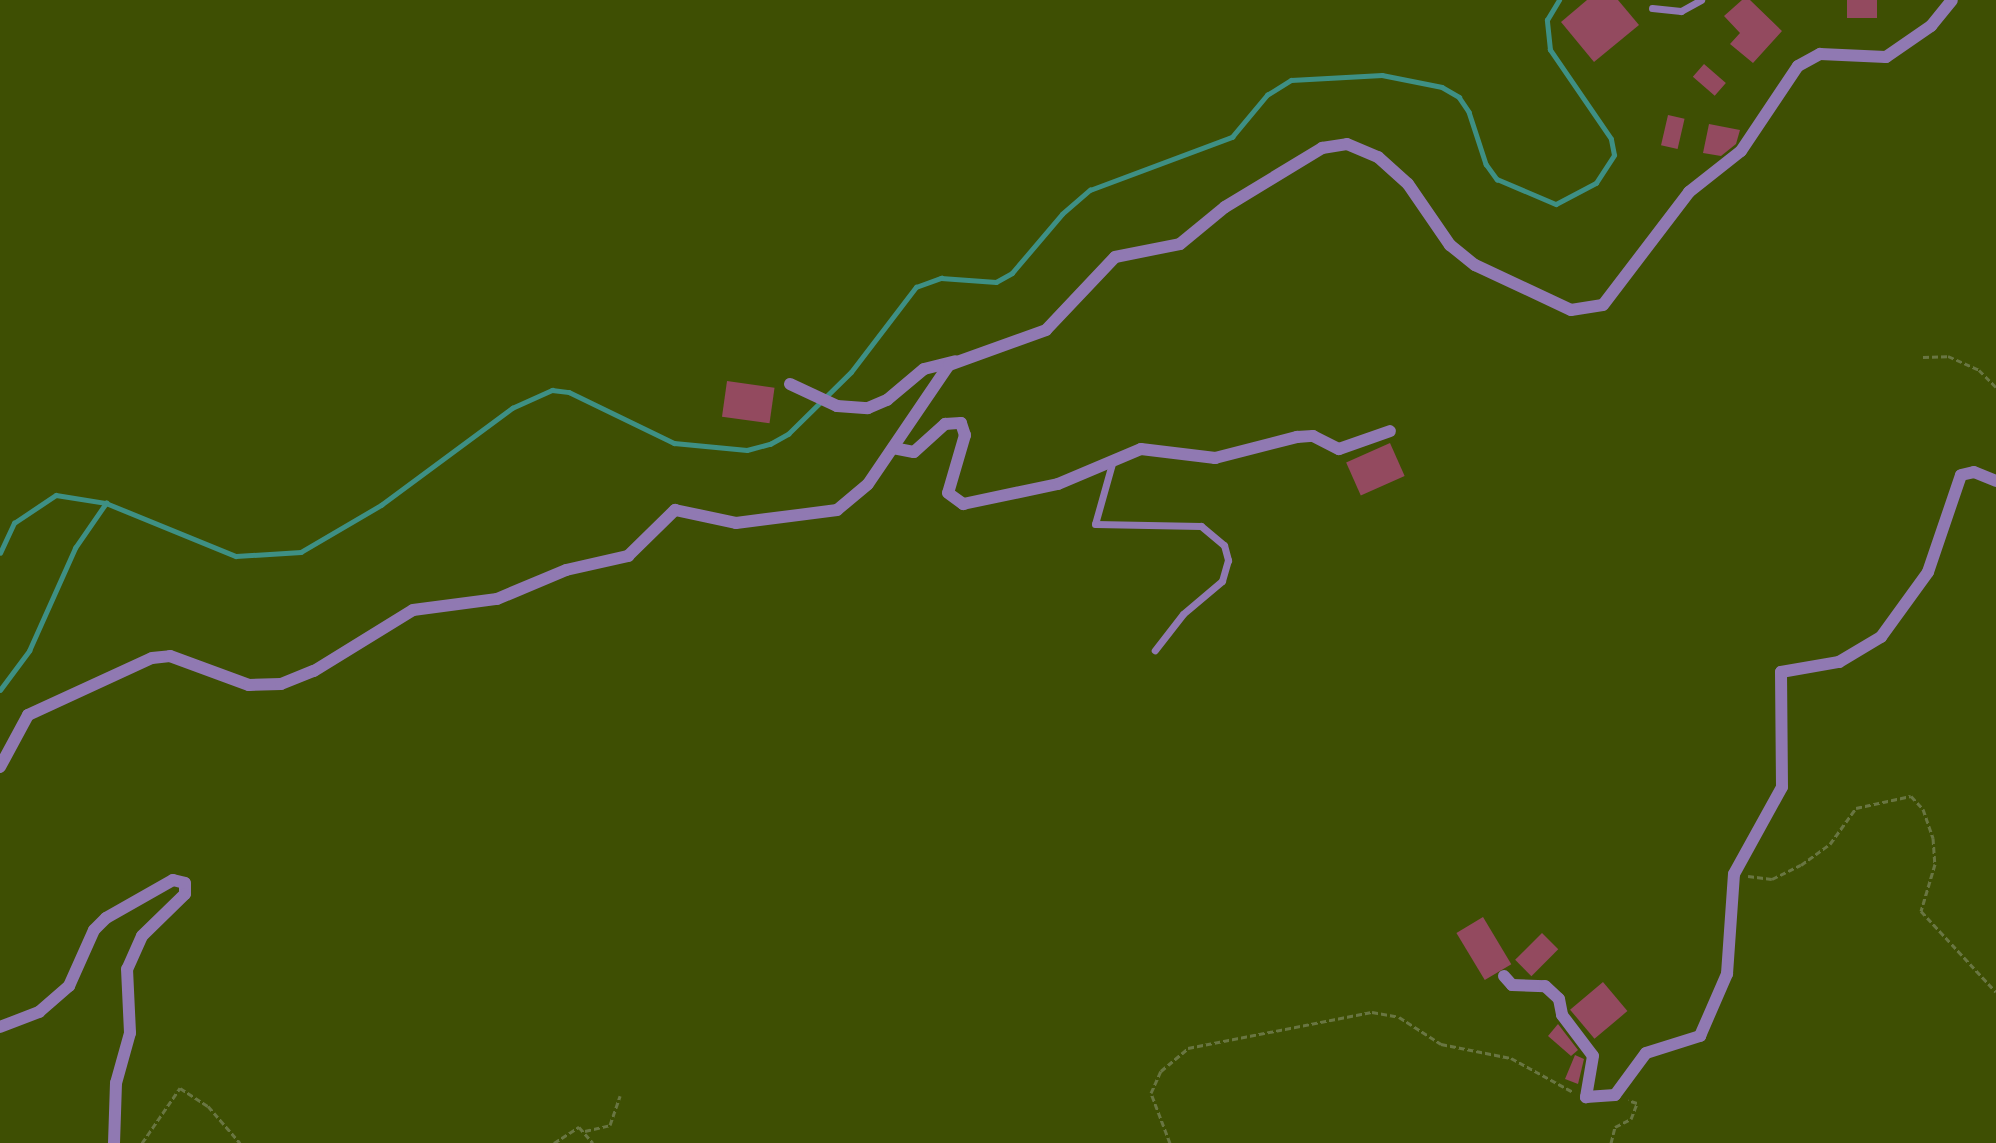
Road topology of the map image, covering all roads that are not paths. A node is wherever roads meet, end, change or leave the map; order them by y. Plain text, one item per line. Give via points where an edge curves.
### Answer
1 (1701, 0) edge
2 (1952, 0) edge
3 (1652, 8) dead end
4 (956, 361) junction
5 (789, 384) dead end
6 (1390, 431) dead end
7 (892, 448) junction
8 (1113, 458) junction
9 (1996, 481) edge
10 (1155, 650) dead end
11 (0, 767) edge
12 (1504, 976) dead end
13 (0, 1027) edge
14 (114, 1143) edge

1 - 3 lane via 1681,10
2 - 4 street via 1932,26 1886,57 1820,54 1798,66 1741,151 1689,192 1603,305 1571,310 1475,265 1450,245 1408,184 1378,157 1335,144 1281,171 1180,244 1114,257 1046,330
4 - 5 street via 924,369 887,400 868,408 837,406
4 - 7 street
6 - 8 street via 1340,449 1313,436 1297,436 1215,458 1149,448
7 - 8 street via 914,452 945,424 961,423 965,435 948,493 963,504 1058,484
7 - 11 street via 859,494 826,514 736,524 675,510 628,556 566,570 497,599 413,610 314,671 281,684 249,685 170,656 152,658 28,715
8 - 10 lane via 1095,524 1202,526 1224,545 1228,560 1222,581 1183,614
9 - 12 street via 1974,472 1961,475 1928,572 1881,637 1839,662 1781,672 1782,786 1734,874 1727,974 1706,1030 1646,1053 1615,1095 1586,1097 1593,1056 1562,1015 1559,999 1545,986 1512,985
13 - 14 street via 39,1012 69,986 93,930 106,918 174,880 185,883 185,894 142,936 127,969 130,1033 116,1083

